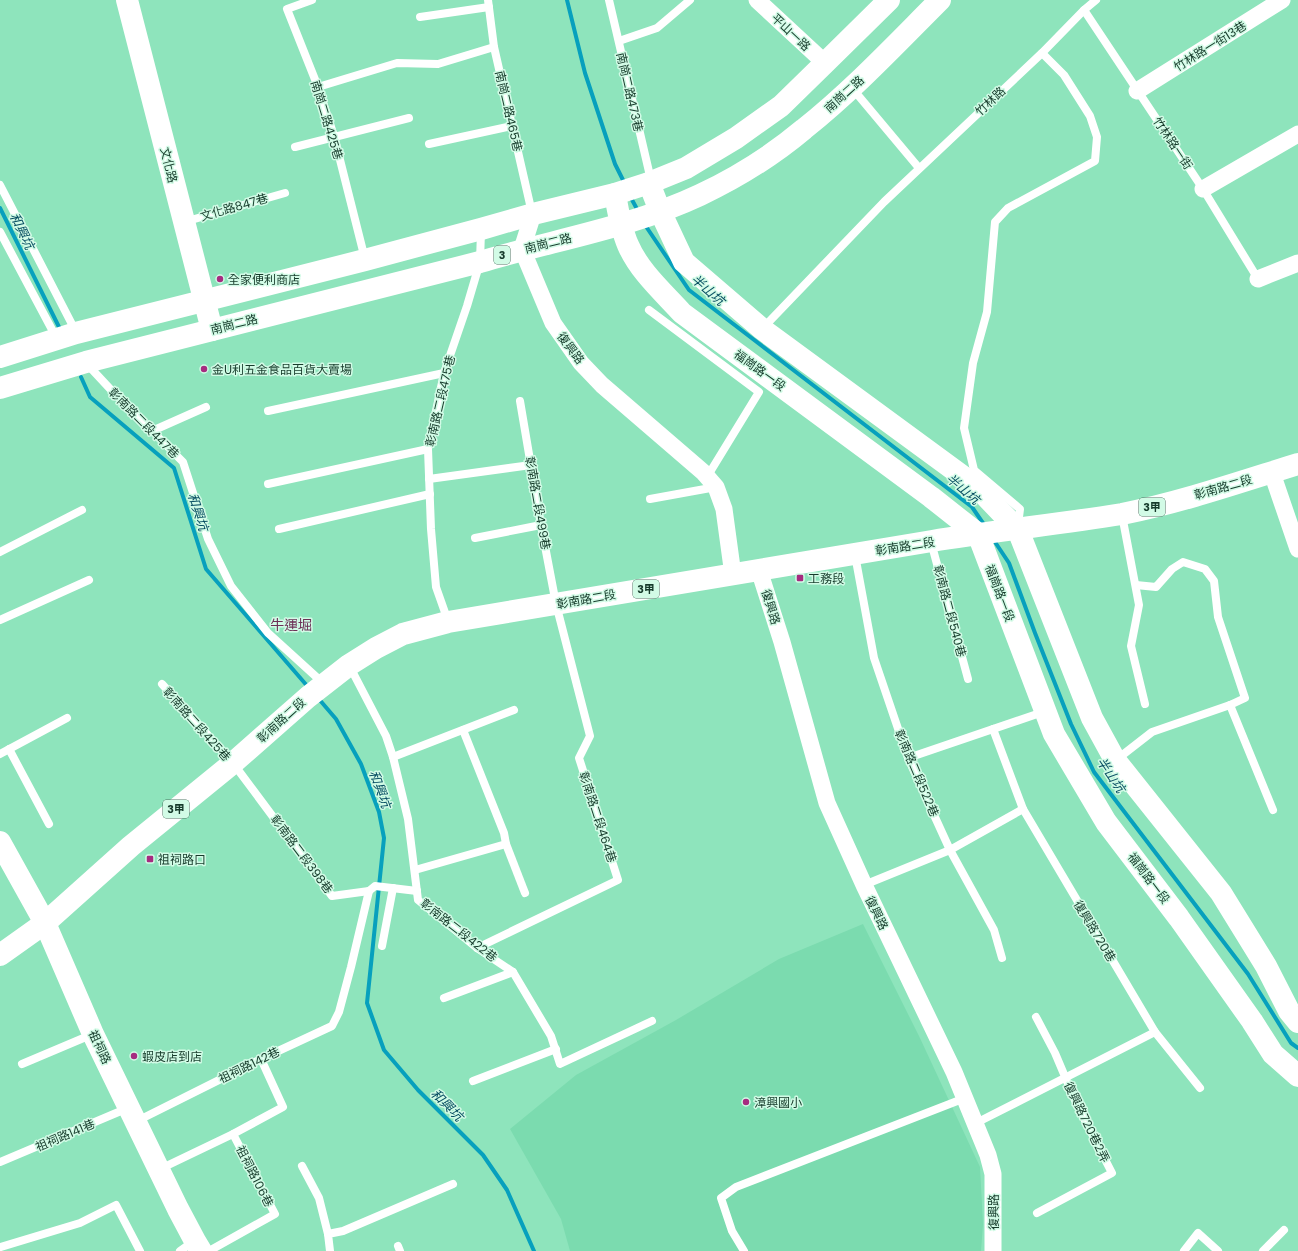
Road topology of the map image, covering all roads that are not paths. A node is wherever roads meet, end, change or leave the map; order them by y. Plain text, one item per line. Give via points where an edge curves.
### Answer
1 (127, 0) edge
2 (312, 0) edge
3 (609, 0) edge
4 (690, 0) edge
5 (757, 0) edge
6 (889, 0) edge
7 (940, 0) edge
8 (1096, 0) edge
9 (1282, 0) edge
10 (488, 4) edge
11 (1084, 10) junction
12 (420, 17) dead end
13 (619, 41) junction
14 (494, 47) junction
15 (1042, 53) junction
16 (825, 63) junction
17 (318, 87) junction
18 (852, 88) junction
19 (1137, 91) junction
20 (409, 118) dead end
21 (512, 126) junction
22 (1298, 134) edge
23 (334, 136) junction
24 (429, 144) dead end
25 (295, 147) dead end
26 (919, 168) junction
27 (649, 184) junction
28 (0, 185) edge
29 (1203, 189) junction
30 (285, 193) dead end
31 (615, 194) junction
32 (660, 211) junction
33 (533, 214) junction
34 (183, 222) junction
35 (621, 225) junction
36 (481, 229) junction
37 (0, 232) edge
38 (522, 249) junction
39 (365, 260) junction
40 (480, 262) junction
41 (1298, 263) edge
42 (1258, 279) joint
43 (204, 302) junction
44 (649, 310) dead end
45 (762, 329) junction
46 (212, 330) junction
47 (67, 336) junction
48 (0, 357) edge
49 (86, 362) junction
50 (444, 373) junction
51 (0, 388) edge
52 (520, 401) dead end
53 (206, 407) dead end
54 (268, 411) dead end
55 (152, 431) junction
56 (428, 449) junction
57 (1298, 464) edge
58 (531, 465) junction
59 (1272, 473) junction
60 (429, 479) junction
61 (712, 482) junction
62 (268, 484) dead end
63 (430, 494) junction
64 (650, 499) dead end
65 (82, 510) dead end
66 (1122, 514) junction
67 (541, 525) junction
68 (279, 529) dead end
69 (997, 532) junction
70 (476, 538) dead end
71 (931, 542) junction
72 (1298, 549) edge
73 (0, 552) edge
74 (854, 554) junction
75 (760, 570) junction
76 (733, 575) junction
77 (89, 580) dead end
78 (1136, 585) junction
79 (556, 604) junction
80 (0, 620) edge
81 (448, 622) junction
82 (349, 664) junction
83 (968, 680) dead end
84 (162, 684) dead end
85 (317, 690) junction
86 (1145, 704) dead end
87 (1230, 705) junction
88 (514, 710) dead end
89 (1046, 711) junction
90 (67, 718) dead end
91 (993, 729) junction
92 (463, 730) junction
93 (9, 749) junction
94 (0, 754) edge
95 (393, 757) junction
96 (908, 758) junction
97 (1115, 760) junction
98 (233, 763) junction
99 (1023, 808) junction
100 (1273, 810) dead end
101 (48, 824) dead end
102 (0, 842) edge
103 (506, 844) junction
104 (950, 850) junction
105 (415, 870) junction
106 (864, 885) junction
107 (372, 888) junction
108 (393, 888) junction
109 (416, 892) junction
110 (525, 893) dead end
111 (45, 922) junction
112 (382, 946) dead end
113 (477, 948) junction
114 (0, 954) edge
115 (1002, 958) dead end
116 (513, 972) junction
117 (444, 998) dead end
118 (1036, 1016) dead end
119 (652, 1021) dead end
120 (1298, 1022) edge
121 (1155, 1032) junction
122 (93, 1034) junction
123 (556, 1049) junction
124 (261, 1059) junction
125 (22, 1064) dead end
126 (1298, 1076) edge
127 (1065, 1078) junction
128 (473, 1081) dead end
129 (1200, 1088) dead end
130 (965, 1098) junction
131 (132, 1115) junction
132 (976, 1123) junction
133 (233, 1134) junction
134 (0, 1162) edge
135 (302, 1166) dead end
136 (159, 1169) junction
137 (453, 1184) dead end
138 (1037, 1213) dead end
139 (1284, 1230) dead end
140 (328, 1234) junction
141 (1, 1248) edge
142 (196, 1248) edge
143 (140, 1251) edge
144 (330, 1251) edge
145 (744, 1251) edge
146 (993, 1251) edge
147 (1184, 1251) edge
148 (1218, 1251) edge
149 (1263, 1251) edge

1 - 34 main road, 文化路
2 - 17 lane, 南崗二路425巷 via 287,9
3 - 13 lane, 南崗二路473巷
4 - 13 lane via 657,28
5 - 16 street, 平山一路
6 - 16 main road
7 - 18 main road, 南崗二路 / 3
8 - 11 lane, 竹林路
9 - 19 street, 竹林路一街13巷
10 - 12 lane
10 - 14 lane, 南崗二路465巷
11 - 15 lane, 竹林路
11 - 19 lane, 竹林路一街
13 - 27 lane, 南崗二路473巷 via 650,176
14 - 17 lane via 438,64 397,63
14 - 21 lane, 南崗二路465巷
15 - 26 lane, 竹林路
15 - 69 lane via 1064,75 1090,116 1097,137 1095,161 1008,208 995,222 987,312 973,363 964,428 974,470 1020,509
16 - 27 main road via 780,106 736,138 686,168
17 - 23 lane, 南崗二路425巷
18 - 26 lane
18 - 32 main road, 南崗二路 / 3 via 804,130 749,169 699,195
19 - 29 lane, 竹林路一街
20 - 23 lane
21 - 24 lane
21 - 33 lane, 南崗二路465巷
22 - 29 street
23 - 25 lane
23 - 39 lane, 南崗二路425巷
26 - 45 lane, 竹林路
27 - 31 main road
27 - 32 main road, 福崗路一段
28 - 47 lane
29 - 42 lane, 竹林路一街
30 - 34 lane, 文化路847巷
31 - 33 main road
31 - 35 main road, 福崗路一段
32 - 35 main road, 南崗二路 / 3
32 - 45 main road, 福崗路一段 via 684,262
33 - 36 main road
33 - 38 street
34 - 43 main road, 文化路
35 - 38 main road, 南崗二路 / 3
35 - 69 main road, 福崗路一段 via 629,247 648,276 682,313 931,497
36 - 39 main road
36 - 40 lane, 彰南路二段475巷
37 - 47 lane
38 - 40 main road, 南崗二路 / 3
38 - 61 street, 復興路 via 553,323 581,363 602,385
39 - 43 main road
40 - 46 main road, 南崗二路 / 3
40 - 50 lane, 彰南路二段475巷
41 - 42 street
43 - 46 main road, 文化路
43 - 47 main road
44 - 61 lane via 759,392
45 - 69 main road, 福崗路一段 via 976,486
46 - 49 main road, 南崗二路 / 3
47 - 48 main road
49 - 51 main road, 南崗二路 / 3
49 - 55 lane, 彰南路二段447巷
50 - 54 lane
50 - 56 lane, 彰南路二段475巷
52 - 58 lane, 彰南路二段499巷
53 - 55 lane
55 - 85 lane, 彰南路二段447巷 via 183,462 208,539 231,586
56 - 60 lane, 彰南路二段475巷
56 - 62 lane
57 - 59 main road, 彰南路二段 / 3甲
58 - 60 lane
58 - 67 lane, 彰南路二段499巷
59 - 66 main road, 彰南路二段 / 3甲
59 - 72 street
60 - 63 lane, 彰南路二段475巷
61 - 64 lane
61 - 76 street, 復興路 via 724,509
63 - 68 lane
63 - 81 lane, 彰南路二段475巷 via 436,587
65 - 73 lane
66 - 69 main road, 彰南路二段 / 3甲
66 - 78 lane
67 - 70 lane
67 - 79 lane, 彰南路二段499巷
69 - 71 main road, 彰南路二段 / 3甲
69 - 89 main road, 福崗路一段
69 - 97 main road, 福崗路一段
71 - 74 main road, 彰南路二段 / 3甲
71 - 83 lane, 彰南路二段540巷
74 - 75 main road, 彰南路二段 / 3甲
74 - 96 lane, 彰南路二段522巷 via 874,658
75 - 76 main road, 彰南路二段 / 3甲
75 - 106 street, 復興路 via 827,803
76 - 79 main road, 彰南路二段 / 3甲
77 - 80 lane
78 - 86 lane via 1139,605 1131,646
78 - 87 lane via 1156,586 1172,569 1183,562 1205,570 1214,581 1218,617 1245,698
79 - 81 main road, 彰南路二段 / 3甲
79 - 113 lane, 彰南路二段464巷 via 590,736 579,758 618,880
81 - 82 main road, 彰南路二段 / 3甲 via 403,634
82 - 85 main road, 彰南路二段 / 3甲
82 - 95 lane, 彰南路二段422巷 via 386,736
84 - 98 lane, 彰南路二段425巷
85 - 98 main road, 彰南路二段 / 3甲
87 - 97 lane via 1152,732
87 - 100 lane
88 - 92 lane
89 - 91 lane
89 - 126 main road, 福崗路一段 via 1054,734 1106,822 1179,918 1273,1054
90 - 93 lane
91 - 96 lane
91 - 99 lane, 復興路720巷
92 - 95 lane
92 - 103 lane via 504,833
93 - 94 lane
93 - 101 lane
95 - 105 lane, 彰南路二段422巷 via 408,819
96 - 104 lane, 彰南路二段522巷
97 - 120 main road, 福崗路一段 via 1221,893 1266,966 1289,1011
98 - 107 lane, 彰南路二段398巷 via 332,896
98 - 111 main road, 彰南路二段 / 3甲 via 131,846
99 - 104 lane
99 - 121 lane, 復興路720巷
102 - 111 main road, 祖祠路
103 - 105 lane
103 - 110 lane
104 - 106 lane
104 - 115 lane, 彰南路二段522巷 via 994,930
105 - 109 lane, 彰南路二段422巷
106 - 130 street, 復興路
107 - 108 lane, 彰南路二段398巷
107 - 124 lane, 祖祠路142巷 via 339,1012 332,1026
108 - 109 lane, 彰南路二段398巷
108 - 112 lane
109 - 113 lane, 彰南路二段422巷 via 418,900
111 - 114 main road, 彰南路二段 / 3甲
111 - 122 main road, 祖祠路
113 - 116 lane, 彰南路二段422巷
116 - 117 lane
116 - 123 lane, 彰南路二段422巷
118 - 127 lane, 復興路720巷2弄
119 - 123 lane, 彰南路二段422巷 via 560,1064
121 - 127 lane
121 - 129 lane, 復興路720巷
122 - 125 lane
122 - 131 main road, 祖祠路
123 - 128 lane
124 - 131 lane, 祖祠路142巷
124 - 133 lane via 283,1107
127 - 132 lane
127 - 138 lane, 復興路720巷2弄 via 1112,1173
130 - 132 street, 復興路
130 - 145 lane via 736,1187 721,1198 732,1231
131 - 134 lane, 祖祠路141巷
131 - 136 main road, 祖祠路
132 - 146 street, 復興路 via 993,1174
133 - 136 lane
133 - 142 lane, 祖祠路106巷 via 275,1214
135 - 140 lane via 319,1198
136 - 142 main road, 祖祠路
137 - 140 lane via 343,1231
139 - 149 lane
140 - 144 lane
141 - 143 lane via 80,1223 116,1205
147 - 148 lane via 1198,1234

